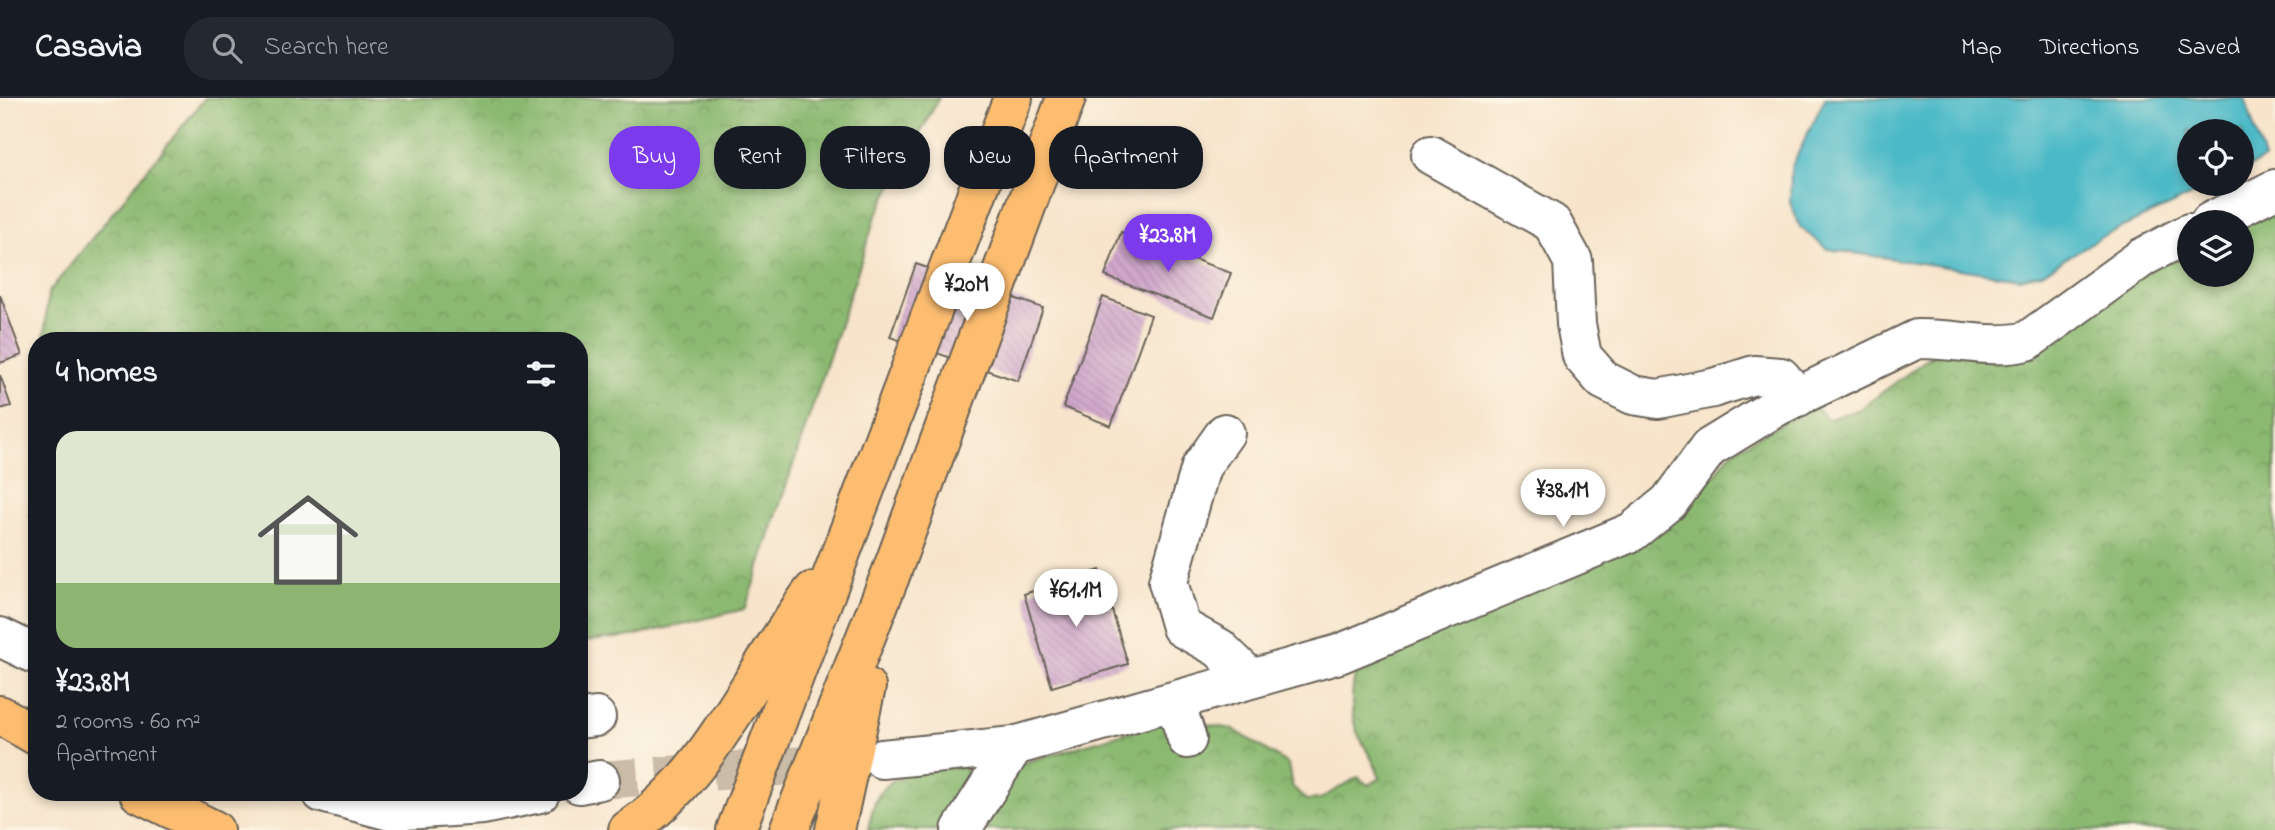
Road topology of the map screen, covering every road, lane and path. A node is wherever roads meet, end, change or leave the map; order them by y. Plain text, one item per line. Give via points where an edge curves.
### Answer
1 (1013, 98) edge
2 (1066, 98) edge
3 (1431, 155) dead end
4 (2275, 189) edge
5 (2234, 210) edge
6 (2177, 239) edge
7 (1798, 397) junction
8 (1225, 433) dead end
9 (842, 553) junction
10 (890, 576) junction
11 (0, 638) edge
12 (28, 651) edge
13 (1250, 678) junction
14 (1175, 702) junction
15 (0, 715) edge
16 (28, 731) edge
17 (1187, 738) dead end
18 (1014, 746) junction
19 (882, 759) tunnel mouth
20 (155, 801) edge
21 (352, 801) edge
22 (502, 801) edge
23 (214, 830) edge
24 (628, 830) edge
25 (736, 830) edge
26 (789, 830) edge
27 (835, 830) edge
28 (961, 830) edge

1 - 9 highway
2 - 10 highway
3 - 7 street via 1552,223 1573,261 1582,356 1603,380 1633,395 1658,399 1754,374 1781,377
4 - 5 street
6 - 7 street via 2143,257 2027,341 2004,346 1917,339
7 - 13 street via 1709,448 1669,502 1632,532 1339,654
8 - 13 street via 1201,467 1168,582 1181,627 1219,648
9 - 24 highway via 788,624 727,723 677,786
9 - 25 highway
10 - 26 highway
10 - 27 highway
11 - 12 street
13 - 14 street
14 - 17 street
14 - 18 street
15 - 16 highway
18 - 19 street
18 - 28 street
20 - 23 highway
21 - 22 street via 390,811

